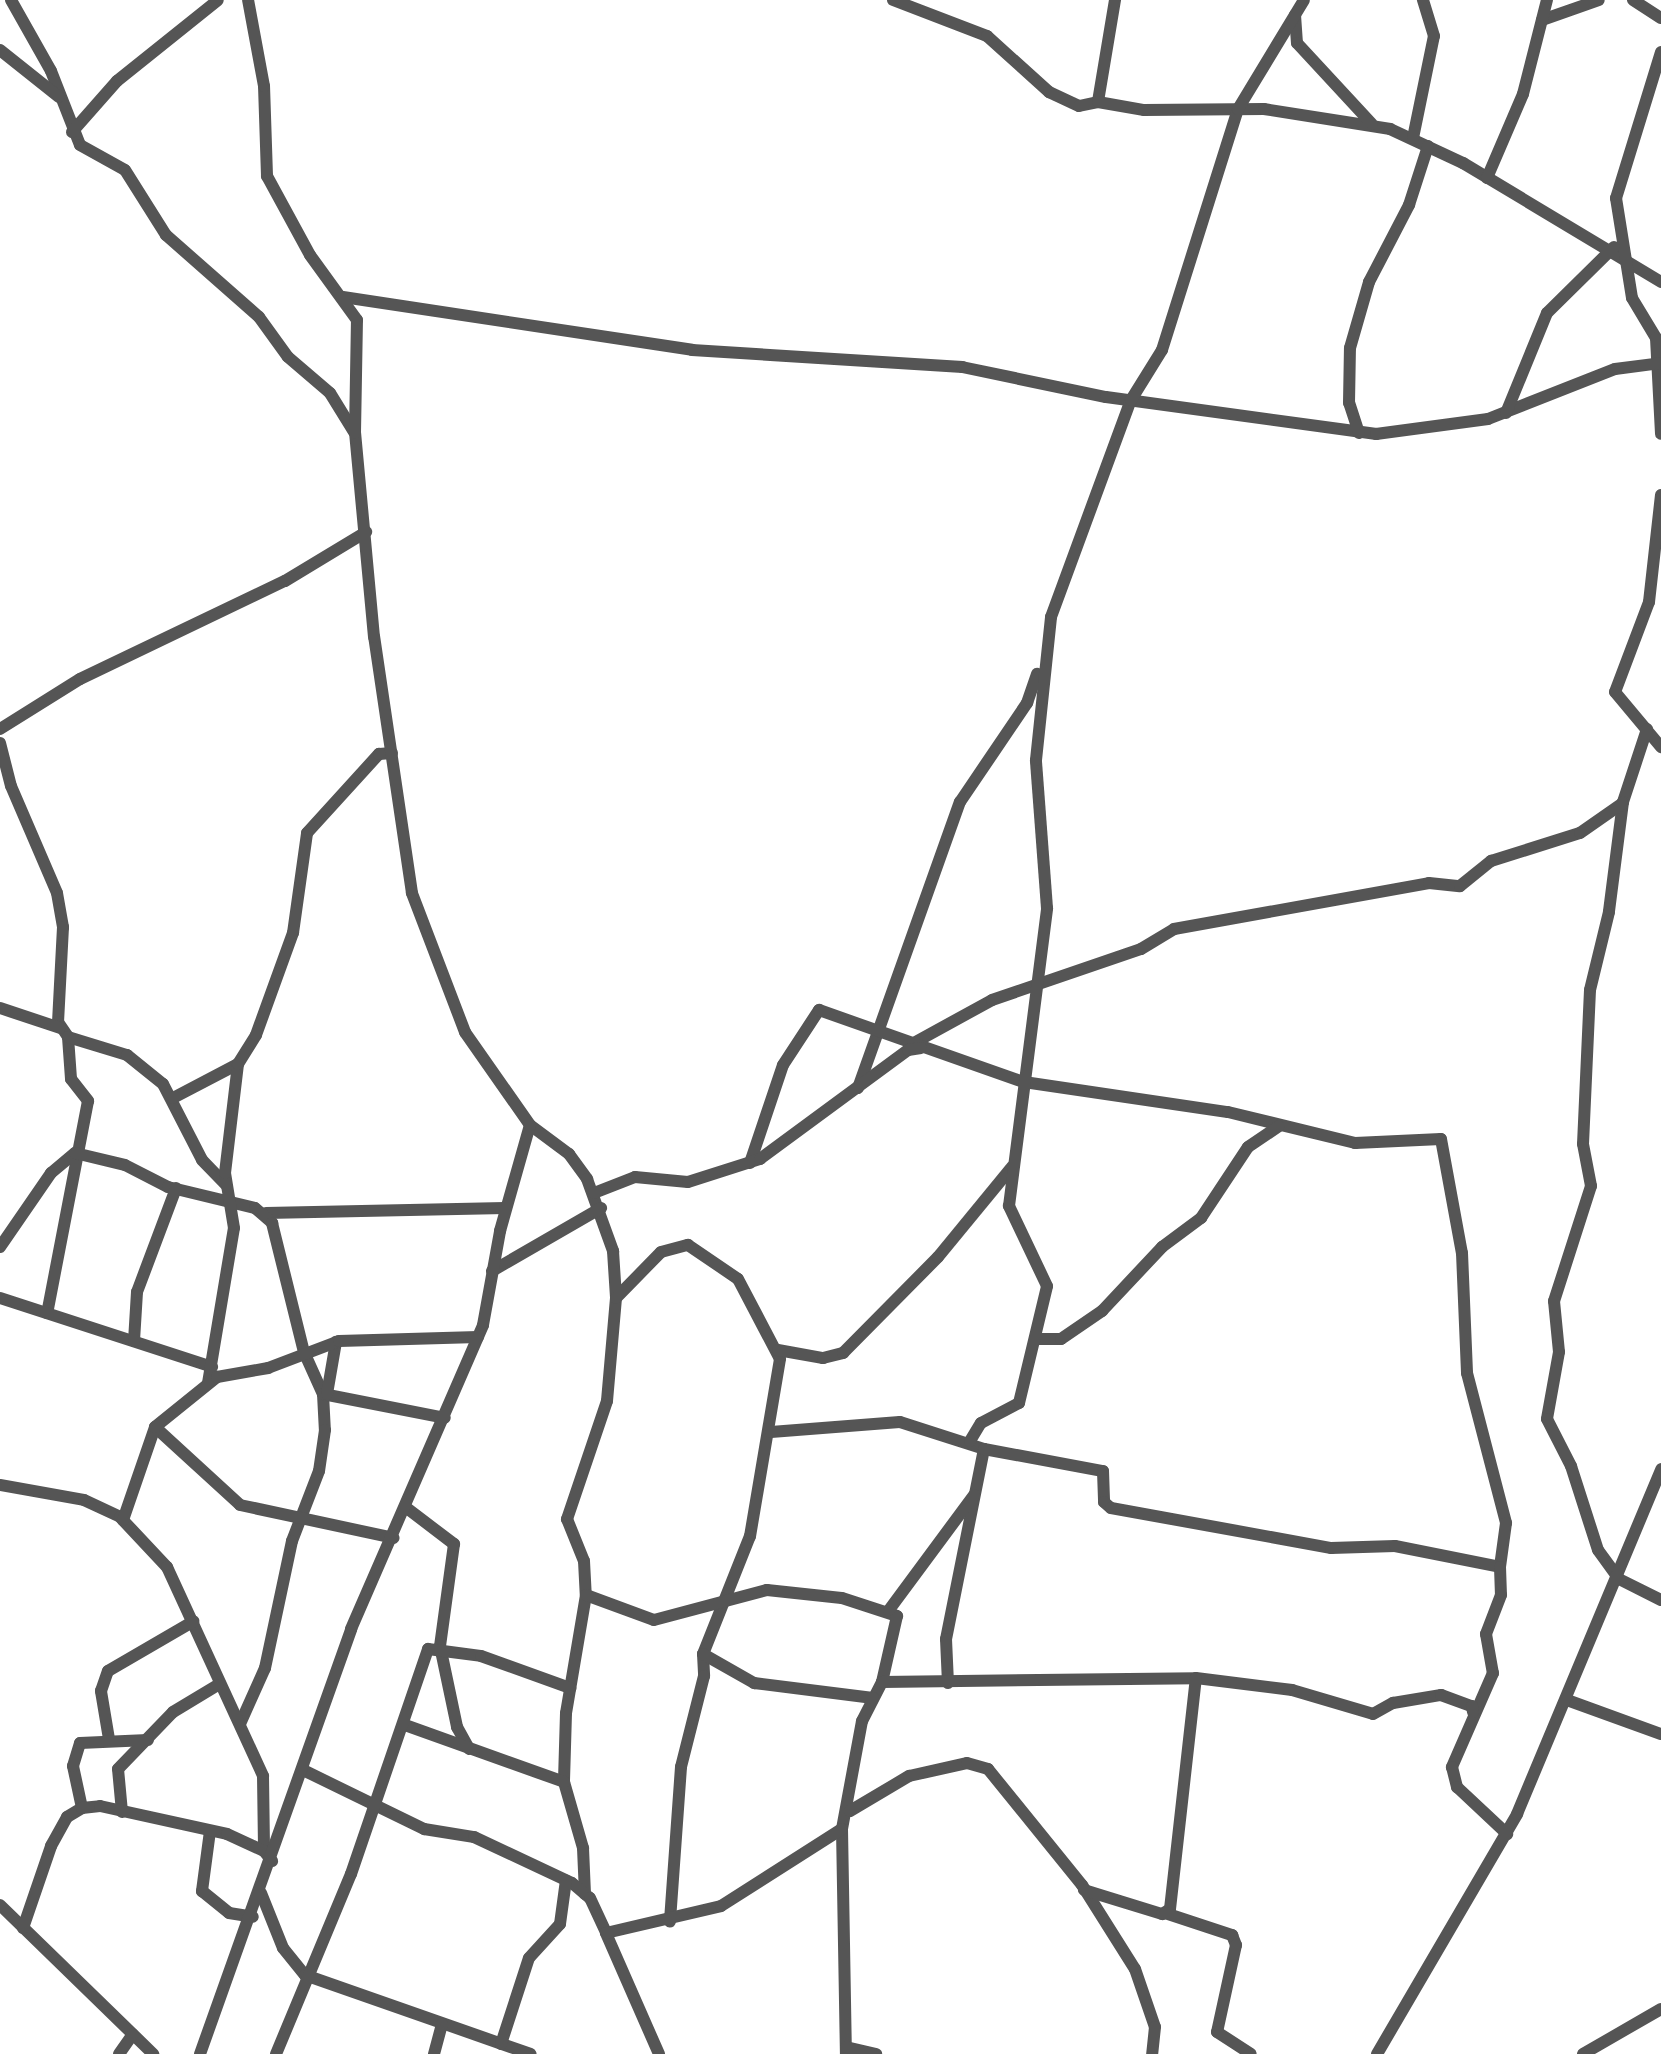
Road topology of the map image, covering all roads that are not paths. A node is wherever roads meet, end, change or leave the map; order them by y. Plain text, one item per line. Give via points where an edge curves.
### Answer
1 (11, 0) edge
2 (218, 0) edge
3 (248, 0) edge
4 (893, 0) edge
5 (1115, 0) edge
6 (1304, 0) edge
7 (1423, 0) edge
8 (1548, 0) edge
9 (1599, 0) edge
10 (1633, 0) edge
11 (1651, 0) edge
12 (1295, 15) junction
13 (1660, 17) edge
14 (1542, 20) junction
15 (0, 50) edge
16 (1661, 52) edge
17 (59, 97) junction
18 (1098, 102) junction
19 (1238, 109) junction
20 (1372, 124) junction
21 (72, 132) junction
22 (1413, 138) junction
23 (1429, 146) junction
24 (1487, 178) junction
25 (1624, 242) junction
26 (1608, 251) junction
27 (1623, 259) junction
28 (1661, 282) edge
29 (343, 297) junction
30 (1659, 363) edge
31 (330, 393) junction
32 (355, 396) junction
33 (1131, 400) junction
34 (1506, 413) junction
35 (355, 433) junction
36 (1359, 433) junction
37 (1661, 434) edge
38 (1661, 495) edge
39 (366, 532) junction
40 (1049, 645) junction
41 (0, 729) edge
42 (1647, 729) junction
43 (0, 743) edge
44 (1661, 747) edge
45 (392, 753) junction
46 (1623, 803) junction
47 (1037, 986) junction
48 (0, 1008) edge
49 (64, 1032) junction
50 (881, 1033) junction
51 (916, 1046) junction
52 (238, 1064) junction
53 (1024, 1082) junction
54 (859, 1087) junction
55 (173, 1098) junction
56 (530, 1125) junction
57 (1279, 1126) junction
58 (82, 1154) junction
59 (750, 1163) junction
60 (1012, 1167) junction
61 (176, 1188) junction
62 (226, 1192) junction
63 (594, 1193) junction
64 (505, 1208) junction
65 (601, 1208) junction
66 (266, 1213) junction
67 (0, 1247) edge
68 (492, 1271) junction
69 (0, 1298) edge
70 (616, 1298) junction
71 (47, 1313) junction
72 (478, 1337) junction
73 (1036, 1339) junction
74 (134, 1341) junction
75 (337, 1342) junction
76 (778, 1350) junction
77 (304, 1352) junction
78 (212, 1367) junction
79 (208, 1383) junction
80 (325, 1394) junction
81 (445, 1418) junction
82 (155, 1427) junction
83 (771, 1432) junction
84 (970, 1441) junction
85 (984, 1449) junction
86 (1661, 1469) edge
87 (0, 1485) edge
88 (979, 1489) junction
89 (408, 1509) junction
90 (300, 1518) junction
91 (123, 1520) junction
92 (394, 1538) junction
93 (1500, 1567) junction
94 (1619, 1579) junction
95 (586, 1595) junction
96 (722, 1598) junction
97 (1661, 1600) edge
98 (888, 1610) junction
99 (194, 1621) junction
100 (440, 1646) junction
101 (704, 1654) junction
102 (1196, 1678) junction
103 (882, 1682) junction
104 (948, 1683) junction
105 (218, 1685) junction
106 (570, 1688) junction
107 (873, 1698) junction
108 (1567, 1700) junction
109 (1473, 1712) junction
110 (240, 1724) junction
111 (405, 1725) junction
112 (1661, 1734) edge
113 (109, 1739) junction
114 (148, 1740) junction
115 (469, 1749) junction
116 (303, 1770) junction
117 (564, 1783) junction
118 (373, 1805) junction
119 (82, 1808) junction
120 (850, 1811) junction
121 (122, 1812) junction
122 (842, 1829) junction
123 (210, 1830) junction
124 (1507, 1834) junction
125 (268, 1856) junction
126 (566, 1880) junction
127 (1084, 1890) junction
128 (261, 1893) junction
129 (585, 1894) junction
130 (0, 1905) edge
131 (1165, 1913) junction
132 (253, 1917) junction
133 (670, 1922) junction
134 (23, 1928) junction
135 (606, 1933) junction
136 (305, 1975) junction
137 (1661, 2009) edge
138 (442, 2024) junction
139 (133, 2034) junction
140 (501, 2043) junction
141 (846, 2050) edge
142 (120, 2054) edge
143 (153, 2054) edge
144 (200, 2054) edge
145 (276, 2054) edge
146 (434, 2054) edge
147 (531, 2054) edge
148 (659, 2054) edge
149 (876, 2054) edge
150 (1152, 2054) edge
151 (1251, 2054) edge
152 (1377, 2054) edge
153 (1583, 2054) edge

1 - 17 street
2 - 21 street via 117,81
3 - 29 street via 264,86 267,176 310,254
4 - 18 street via 987,36 1049,92 1079,106
5 - 18 street
6 - 12 street
7 - 22 street via 1434,36
8 - 14 street
9 - 14 street
10 - 13 street
11 - 13 street
12 - 19 street
12 - 20 street via 1302,50
14 - 24 street via 1523,94
15 - 17 street
16 - 25 street via 1639,131 1618,177
17 - 21 street
18 - 19 street via 1144,110
19 - 20 street
19 - 33 street via 1162,350
20 - 22 street
21 - 31 street via 80,145 125,170 166,235 218,276 288,357
22 - 23 street
23 - 24 street
23 - 36 street via 1409,205 1369,282 1350,348 1349,403
24 - 26 street
25 - 26 street
25 - 27 street
26 - 27 street
26 - 34 street via 1547,313
27 - 28 street
27 - 30 street via 1632,298 1656,338
29 - 32 street via 357,320
29 - 33 street via 691,350 962,367
30 - 34 street via 1615,369
30 - 37 street
31 - 32 street
31 - 35 street
32 - 35 street
33 - 36 street via 1227,409
33 - 40 street via 1058,594
34 - 36 street via 1417,432
35 - 39 street
38 - 42 street via 1649,602 1615,692
39 - 41 street via 285,581 80,679
39 - 45 street
40 - 47 street via 1037,718 1047,908
40 - 50 street via 1027,703 960,802 922,897
42 - 44 street
42 - 46 street
43 - 49 street via 61,913
45 - 52 street via 379,754 307,833 293,933 256,1035
45 - 56 street via 422,934 465,1032
46 - 47 street via 1580,833 1491,861 1460,886 1429,883 1174,929 1140,949
46 - 94 street via 1590,990 1583,1144 1591,1186 1555,1301 1559,1352 1547,1419 1572,1466 1598,1550
47 - 51 street via 992,1000
47 - 53 street
48 - 49 street
49 - 55 street via 127,1055
49 - 58 street via 71,1079 88,1101 78,1141
50 - 51 street
50 - 54 street
50 - 59 street via 819,1010 810,1017 769,1098
51 - 53 street
51 - 54 street
52 - 55 street
52 - 62 street via 229,1099
53 - 57 street via 1227,1112
53 - 60 street
54 - 59 street
55 - 62 street via 202,1160
56 - 63 street via 569,1154
56 - 64 street
57 - 73 street via 1248,1147 1201,1217 1162,1247 1102,1311 1061,1339
57 - 93 street via 1355,1143 1426,1136 1444,1145 1466,1293 1467,1373 1506,1523
58 - 61 street
58 - 67 street via 51,1173
58 - 71 street
59 - 63 street via 688,1182 635,1177
60 - 73 street via 1010,1218 1045,1273
60 - 76 street via 938,1257 843,1353 823,1358
61 - 62 street
61 - 74 street via 137,1292
62 - 66 street
62 - 78 street via 234,1228
63 - 65 street
64 - 66 street
64 - 68 street
65 - 68 street
65 - 70 street
66 - 77 street
68 - 72 street
69 - 71 street
70 - 76 street via 661,1252 688,1245 738,1279
70 - 95 street via 607,1401 567,1520 584,1561
71 - 74 street
72 - 75 street
72 - 81 street
73 - 84 street via 1019,1403 981,1423
74 - 78 street
75 - 77 street
75 - 80 street
76 - 83 street
77 - 79 street
77 - 80 street
78 - 79 street
79 - 82 street
80 - 81 street
80 - 90 street via 323,1451
81 - 89 street
82 - 90 street via 240,1505
82 - 91 street
83 - 84 street via 900,1422
83 - 96 street via 750,1536
84 - 85 street
85 - 88 street
85 - 93 street via 1103,1471 1104,1502 1111,1508 1331,1548 1395,1546
86 - 94 street
87 - 91 street via 84,1500
88 - 98 street
88 - 104 street via 946,1639
89 - 92 street
89 - 100 street via 454,1544
90 - 92 street
90 - 110 street via 265,1668
91 - 99 street via 167,1567
92 - 116 street via 351,1629
93 - 109 street via 1501,1595 1486,1634 1493,1674
94 - 97 street
94 - 108 street
95 - 96 street via 654,1620
95 - 106 street
96 - 98 street via 767,1590
96 - 101 street
98 - 103 street via 897,1616 898,1631
99 - 105 street
99 - 113 street via 108,1671 100,1691
100 - 106 street
100 - 111 street via 428,1649 417,1672
100 - 115 street via 457,1727
101 - 107 street via 754,1683
101 - 133 street via 672,1829
102 - 104 street via 1058,1676
102 - 109 street via 1292,1690 1373,1714 1393,1703 1441,1695 1472,1706
102 - 131 street
103 - 104 street
103 - 107 street
105 - 110 street
105 - 114 street via 173,1712
106 - 117 street
107 - 120 street via 855,1748
108 - 112 street
108 - 124 street
109 - 124 street via 1454,1758 1454,1779
110 - 125 street via 263,1776
111 - 115 street
111 - 118 street
113 - 114 street
113 - 119 street via 80,1742 75,1749
114 - 121 street via 118,1769
115 - 117 street
116 - 118 street
116 - 125 street
117 - 129 street via 583,1848
118 - 126 street via 435,1833 474,1837
118 - 136 street via 351,1874
119 - 121 street
119 - 134 street via 67,1817 51,1846
120 - 122 street
120 - 127 street via 909,1776 967,1763 988,1769
121 - 123 street
122 - 133 street via 746,1893
122 - 141 street
123 - 125 street
123 - 132 street via 202,1891 229,1913
124 - 152 street
125 - 128 street
126 - 129 street
126 - 140 street via 560,1924 528,1958
127 - 131 street
127 - 150 street via 1144,1989 1155,2027
128 - 132 street
128 - 136 street via 283,1948
129 - 135 street
130 - 134 street
131 - 151 street via 1232,1935 1236,1945 1217,2032
132 - 144 street
133 - 135 street
134 - 139 street
135 - 148 street
136 - 138 street
136 - 145 street
137 - 153 street
138 - 140 street
138 - 146 street
139 - 142 street
139 - 143 street
140 - 147 street
141 - 149 street

